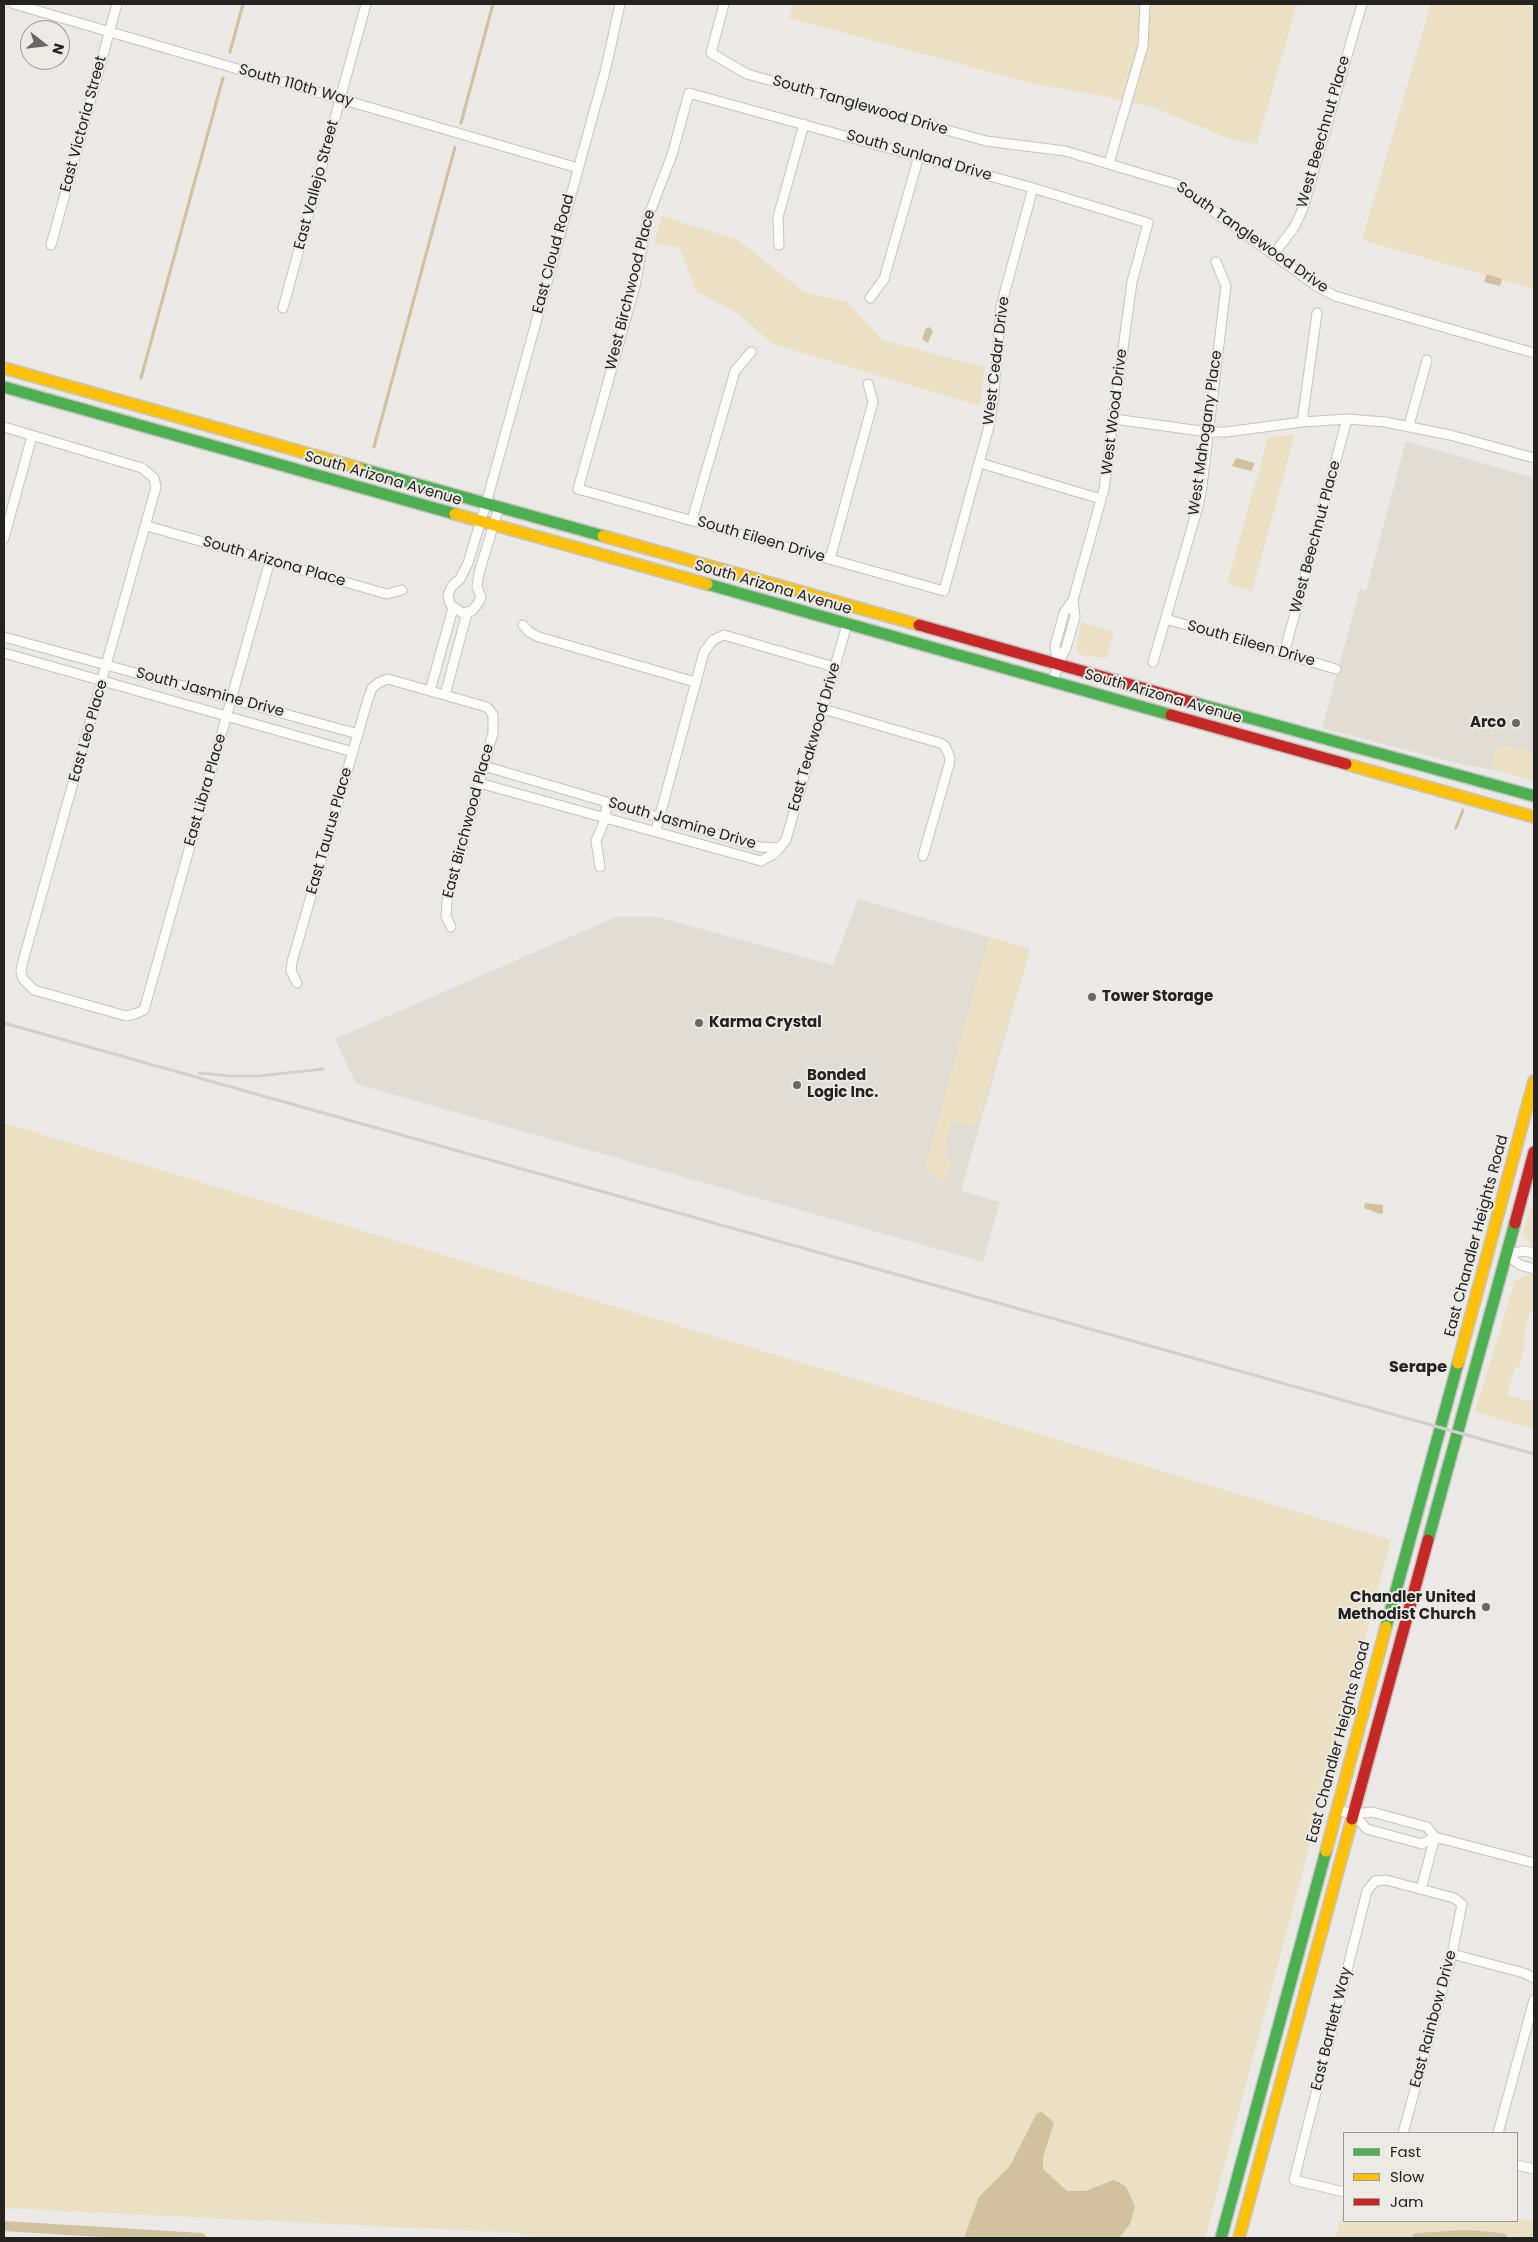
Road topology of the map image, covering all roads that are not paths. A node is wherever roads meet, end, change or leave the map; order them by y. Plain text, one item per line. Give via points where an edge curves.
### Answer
1 (14, 4) edge
2 (116, 4) edge
3 (366, 4) edge
4 (620, 4) edge
5 (724, 4) edge
6 (1144, 4) edge
7 (1362, 4) edge
8 (109, 31) junction
9 (690, 93) joint
10 (341, 99) junction
11 (804, 124) junction
12 (919, 156) junction
13 (1109, 162) junction
14 (578, 168) junction
15 (1033, 188) junction
16 (1148, 223) joint
17 (51, 245) dead end
18 (779, 245) dead end
19 (1274, 254) junction
20 (1216, 262) dead end
21 (870, 298) dead end
22 (283, 308) dead end
23 (1316, 313) dead end
24 (751, 352) dead end
25 (1534, 353) edge
26 (1427, 360) dead end
27 (4, 368) edge
28 (868, 384) dead end
29 (4, 387) edge
30 (1114, 419) junction
31 (1347, 419) junction
32 (1302, 422) junction
33 (1409, 425) junction
34 (4, 427) edge
35 (1208, 432) junction
36 (32, 436) junction
37 (1534, 458) edge
38 (980, 464) junction
39 (578, 489) joint
40 (1101, 499) junction
41 (486, 504) junction
42 (499, 507) junction
43 (692, 520) junction
44 (481, 522) junction
45 (147, 526) junction
46 (494, 526) junction
47 (4, 538) edge
48 (830, 558) junction
49 (270, 561) junction
50 (402, 590) dead end
51 (944, 591) joint
52 (453, 608) junction
53 (467, 613) junction
54 (1166, 619) junction
55 (847, 624) junction
56 (523, 625) dead end
57 (4, 637) edge
58 (4, 653) edge
59 (1284, 654) junction
60 (1152, 662) dead end
61 (1058, 664) junction
62 (107, 666) junction
63 (834, 668) junction
64 (1336, 669) dead end
65 (103, 681) junction
66 (695, 682) junction
67 (1053, 682) junction
68 (430, 691) junction
69 (445, 695) junction
70 (231, 699) junction
71 (823, 709) junction
72 (226, 716) junction
73 (358, 734) junction
74 (1346, 746) junction
75 (353, 752) junction
76 (1341, 762) junction
77 (484, 766) junction
78 (479, 783) junction
79 (1534, 796) edge
80 (608, 803) junction
81 (1534, 817) edge
82 (659, 818) junction
83 (605, 819) junction
84 (656, 830) junction
85 (780, 848) junction
86 (923, 856) dead end
87 (600, 867) dead end
88 (451, 927) dead end
89 (297, 983) dead end
90 (135, 1014) joint
91 (1534, 1080) edge
92 (1534, 1152) edge
93 (1534, 1253) edge
94 (1506, 1254) junction
95 (1534, 1269) edge
96 (1428, 1473) junction
97 (1445, 1478) junction
98 (1336, 1810) junction
99 (1353, 1814) junction
100 (1435, 1838) junction
101 (1534, 1863) edge
102 (1422, 1890) junction
103 (1452, 1954) junction
104 (1534, 1978) edge
105 (1534, 2000) edge
106 (1403, 2132) edge
107 (1498, 2132) edge
108 (1518, 2165) edge
109 (1534, 2169) edge
110 (1343, 2192) edge
111 (1221, 2238) edge
112 (1239, 2238) edge

1 - 8 street, South 110th Way
2 - 8 street, East Victoria Street
3 - 10 street, East Vallejo Street
4 - 14 street, East Cloud Road
5 - 13 street, South Tanglewood Drive via 710,53 747,74 986,142 1057,149
6 - 13 street via 1142,46
7 - 19 street, West Beechnut Place via 1303,208 1295,226
8 - 10 street, South 110th Way
8 - 17 street, East Victoria Street
9 - 11 street, South Sunland Drive
9 - 39 street, West Birchwood Place via 672,154 648,217 635,286
10 - 14 street, South 110th Way
10 - 22 street, East Vallejo Street
11 - 12 street, South Sunland Drive
11 - 18 street via 778,217
12 - 15 street, South Sunland Drive
12 - 21 street via 884,279
13 - 19 street, South Tanglewood Drive via 1176,184
14 - 41 street, East Cloud Road
15 - 16 street, South Sunland Drive
15 - 38 street, West Cedar Drive via 1001,306 993,407
16 - 30 street, West Wood Drive via 1132,282
19 - 25 street, South Tanglewood Drive via 1335,296
20 - 35 street, West Mahogany Place via 1226,286
23 - 32 street
24 - 43 street via 735,371
26 - 33 street
27 - 41 main road, South Arizona Avenue
28 - 48 street via 873,402
29 - 44 main road, South Arizona Avenue
30 - 35 street
30 - 40 street, West Wood Drive
31 - 32 street
31 - 33 street
31 - 59 street, West Beechnut Place
32 - 35 street
33 - 37 street
34 - 36 street
35 - 54 street, West Mahogany Place via 1199,503
36 - 45 street, East Leo Place via 142,468 154,478 156,487
36 - 47 street
38 - 40 street
38 - 51 street, West Cedar Drive
39 - 43 street, South Eileen Drive
40 - 61 street, West Wood Drive via 1072,600 1075,617
41 - 42 main road, South Arizona Avenue
41 - 44 street
42 - 46 street
42 - 61 main road, South Arizona Avenue
43 - 48 street, South Eileen Drive
44 - 46 main road, South Arizona Avenue
44 - 52 street via 464,571 449,590 448,600
45 - 49 street, South Arizona Place
45 - 62 street, East Leo Place
46 - 53 street via 479,572 479,602
46 - 55 main road, South Arizona Avenue
48 - 51 street, South Eileen Drive
49 - 50 street, South Arizona Place via 387,594
49 - 70 street, East Libra Place
52 - 53 street
52 - 68 street
53 - 69 street
54 - 59 street, South Eileen Drive
54 - 60 street, West Mahogany Place
55 - 63 street, East Teakwood Drive
55 - 67 main road, South Arizona Avenue
56 - 66 street via 539,637
57 - 62 street, South Jasmine Drive
58 - 65 street, South Jasmine Drive
59 - 64 street, South Eileen Drive
61 - 67 street, West Wood Drive
61 - 74 main road, South Arizona Avenue
62 - 65 street, East Leo Place
62 - 70 street, South Jasmine Drive
63 - 66 street via 724,635 713,640 704,652
63 - 71 street, East Teakwood Drive
65 - 72 street, South Jasmine Drive
65 - 90 street, East Leo Place via 21,971 26,984 34,990 126,1016
66 - 82 street
67 - 76 main road, South Arizona Avenue
68 - 69 street
68 - 73 street, East Taurus Place via 388,679 380,682 372,688
69 - 77 street, East Birchwood Place via 488,708 493,715 493,733
70 - 72 street, East Libra Place
70 - 73 street, South Jasmine Drive
71 - 85 street, East Teakwood Drive via 786,840
71 - 86 street via 940,743 948,752 949,765
72 - 75 street, South Jasmine Drive
72 - 90 street, East Libra Place via 144,1010
73 - 75 street, East Taurus Place
74 - 76 main road
74 - 79 main road, South Arizona Avenue
75 - 89 street, East Taurus Place via 292,962 291,971
76 - 81 main road, South Arizona Avenue
77 - 78 street, East Birchwood Place
77 - 80 street, South Jasmine Drive
78 - 83 street, South Jasmine Drive
78 - 88 street, East Birchwood Place via 447,901 446,916
80 - 82 street, South Jasmine Drive
80 - 83 street
82 - 84 street
82 - 85 street, South Jasmine Drive via 760,847
83 - 84 street, South Jasmine Drive
83 - 87 street via 596,841
84 - 85 street, South Jasmine Drive via 761,861
91 - 96 main road, East Chandler Heights Road
92 - 94 main road
93 - 94 street
94 - 95 street via 1520,1265
94 - 97 main road
96 - 97 main road
96 - 98 main road, East Chandler Heights Road
97 - 99 main road
98 - 99 street
98 - 111 main road, East Chandler Heights Road
99 - 100 street via 1372,1812 1427,1827
99 - 100 street via 1366,1829 1422,1844
99 - 112 main road
100 - 101 street
100 - 102 street
102 - 103 street, East Rainbow Drive via 1454,1898 1462,1904
102 - 110 street, East Bartlett Way via 1386,1880 1375,1881 1367,1891 1294,2180
103 - 104 street
103 - 106 street, East Rainbow Drive
105 - 107 street
108 - 109 street

